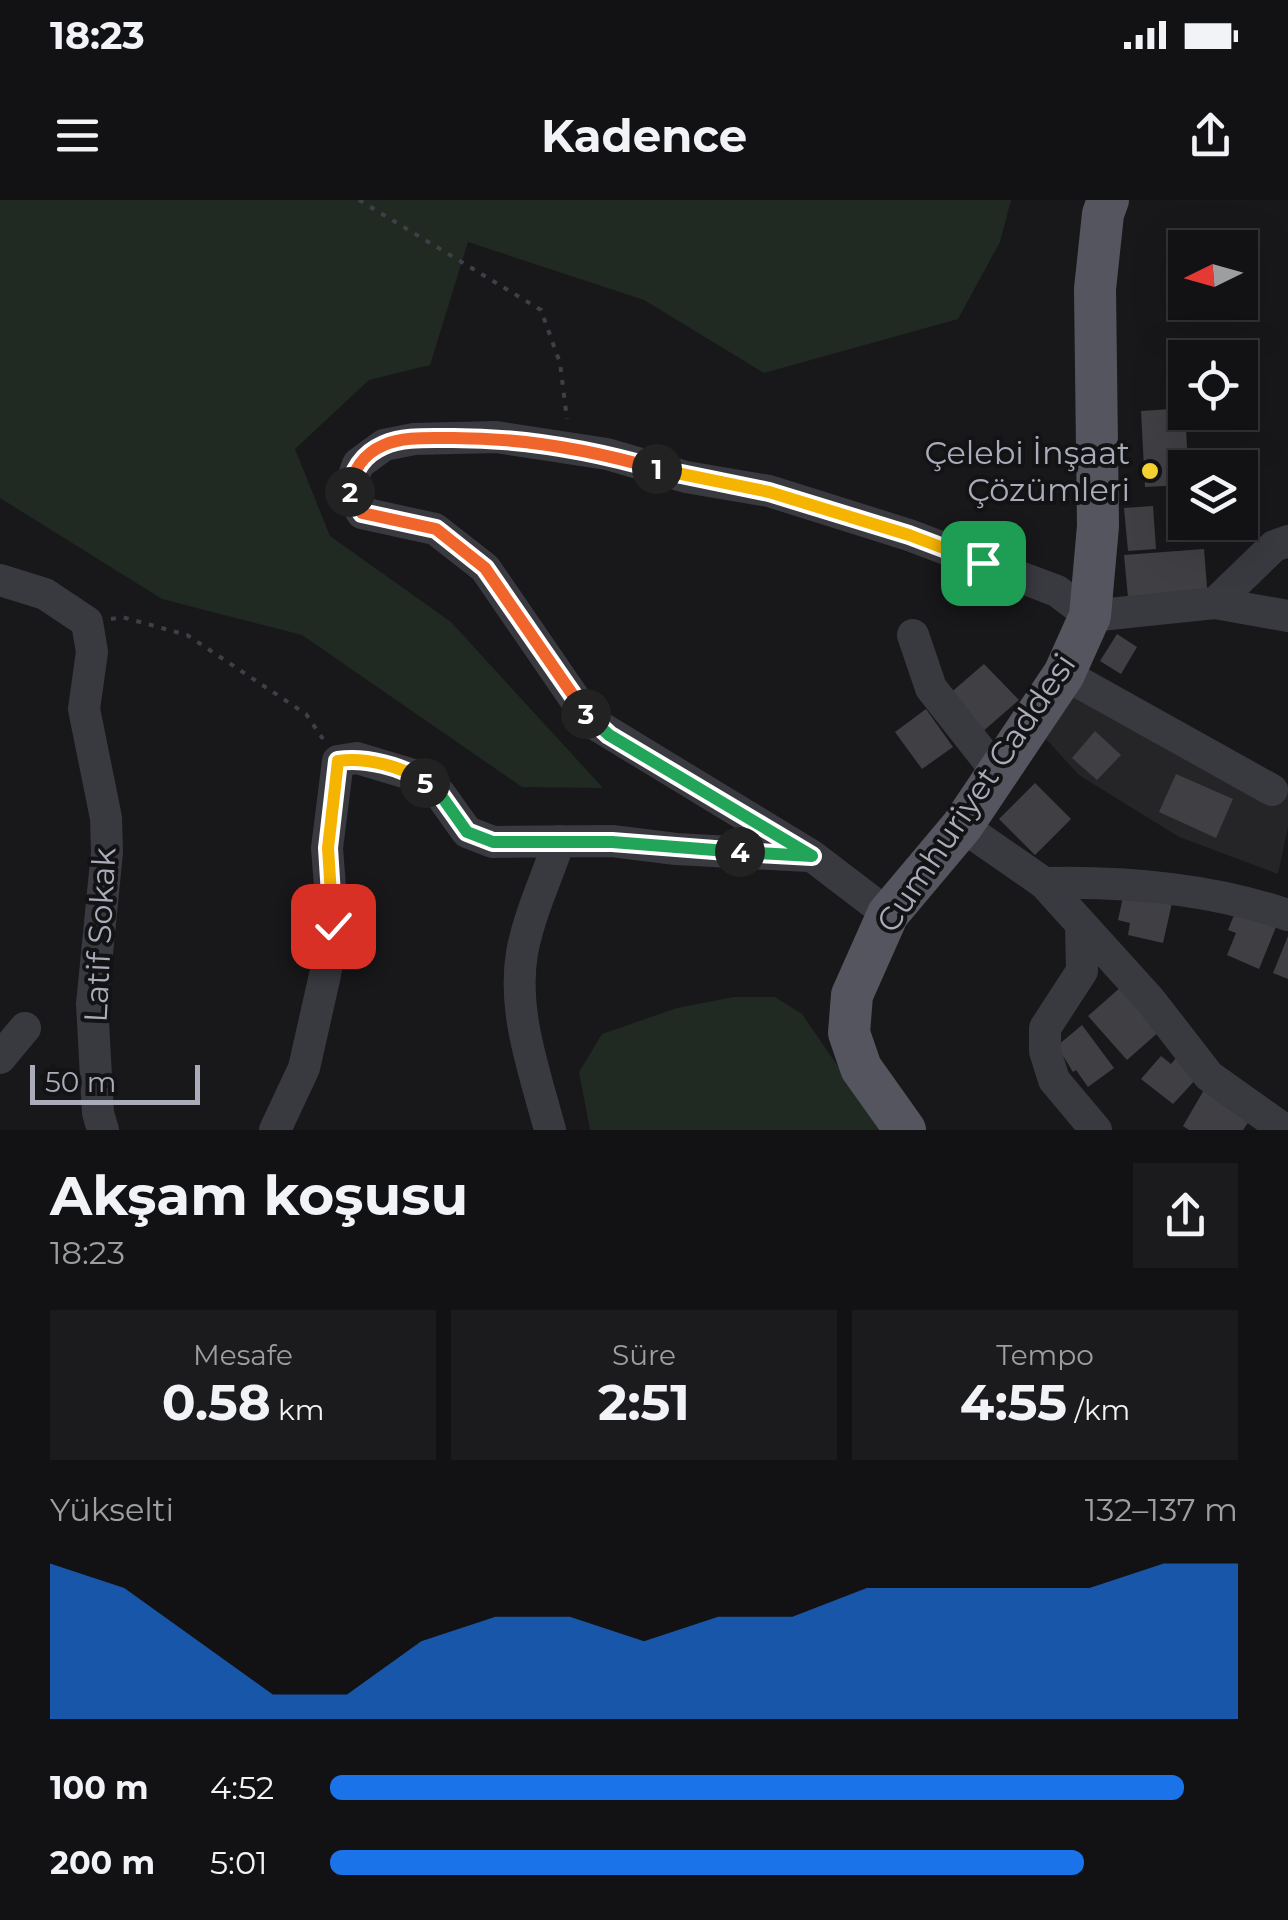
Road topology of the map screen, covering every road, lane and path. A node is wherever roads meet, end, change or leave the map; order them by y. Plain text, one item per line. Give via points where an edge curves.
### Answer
1 (359, 200) edge
2 (1108, 200) edge
3 (570, 449) junction
4 (1288, 541) edge
5 (0, 580) edge
6 (1215, 602) junction
7 (1090, 616) junction
8 (1288, 616) edge
9 (87, 622) junction
10 (913, 635) dead end
11 (1064, 674) junction
12 (348, 759) junction
13 (998, 772) junction
14 (1272, 790) dead end
15 (962, 826) junction
16 (558, 841) junction
17 (812, 856) junction
18 (1044, 883) junction
19 (888, 914) junction
20 (1288, 915) edge
21 (1081, 926) junction
22 (25, 1028) dead end
23 (0, 1058) edge
24 (103, 1130) edge
25 (275, 1130) edge
26 (550, 1130) edge
27 (905, 1130) edge
28 (1096, 1130) edge
29 (1285, 1130) edge

1 - 3 path via 541,310 560,363
2 - 7 main road, Cumhuriyet Caddesi via 1094,289 1098,526
3 - 7 street via 769,492 909,535 1057,592
3 - 17 street via 496,437 414,438 384,445 358,464 349,490 362,513 436,529 485,568 590,720
4 - 6 street via 1274,546
5 - 9 street via 45,594
6 - 7 street
6 - 8 street
7 - 11 main road, Cumhuriyet Caddesi
9 - 12 path via 122,617 187,636 306,714
9 - 24 street, Latif Sokak via 92,652 84,708 106,818 92,1004
10 - 13 street via 931,688
11 - 13 main road, Cumhuriyet Caddesi
11 - 14 street
12 - 16 street via 417,776 440,794 467,832 493,842
12 - 25 street via 328,848 333,926 325,974 304,1068
13 - 15 main road, Cumhuriyet Caddesi
15 - 18 street
15 - 19 main road, Cumhuriyet Caddesi
16 - 17 street
16 - 26 street via 521,956 522,1023
17 - 19 street
18 - 20 street via 1179,891
18 - 21 street
19 - 27 main road, Cumhuriyet Caddesi via 852,995 849,1033 860,1068
21 - 28 street via 1082,971 1045,1028 1045,1052 1054,1080
21 - 29 street via 1209,1076
22 - 23 street

